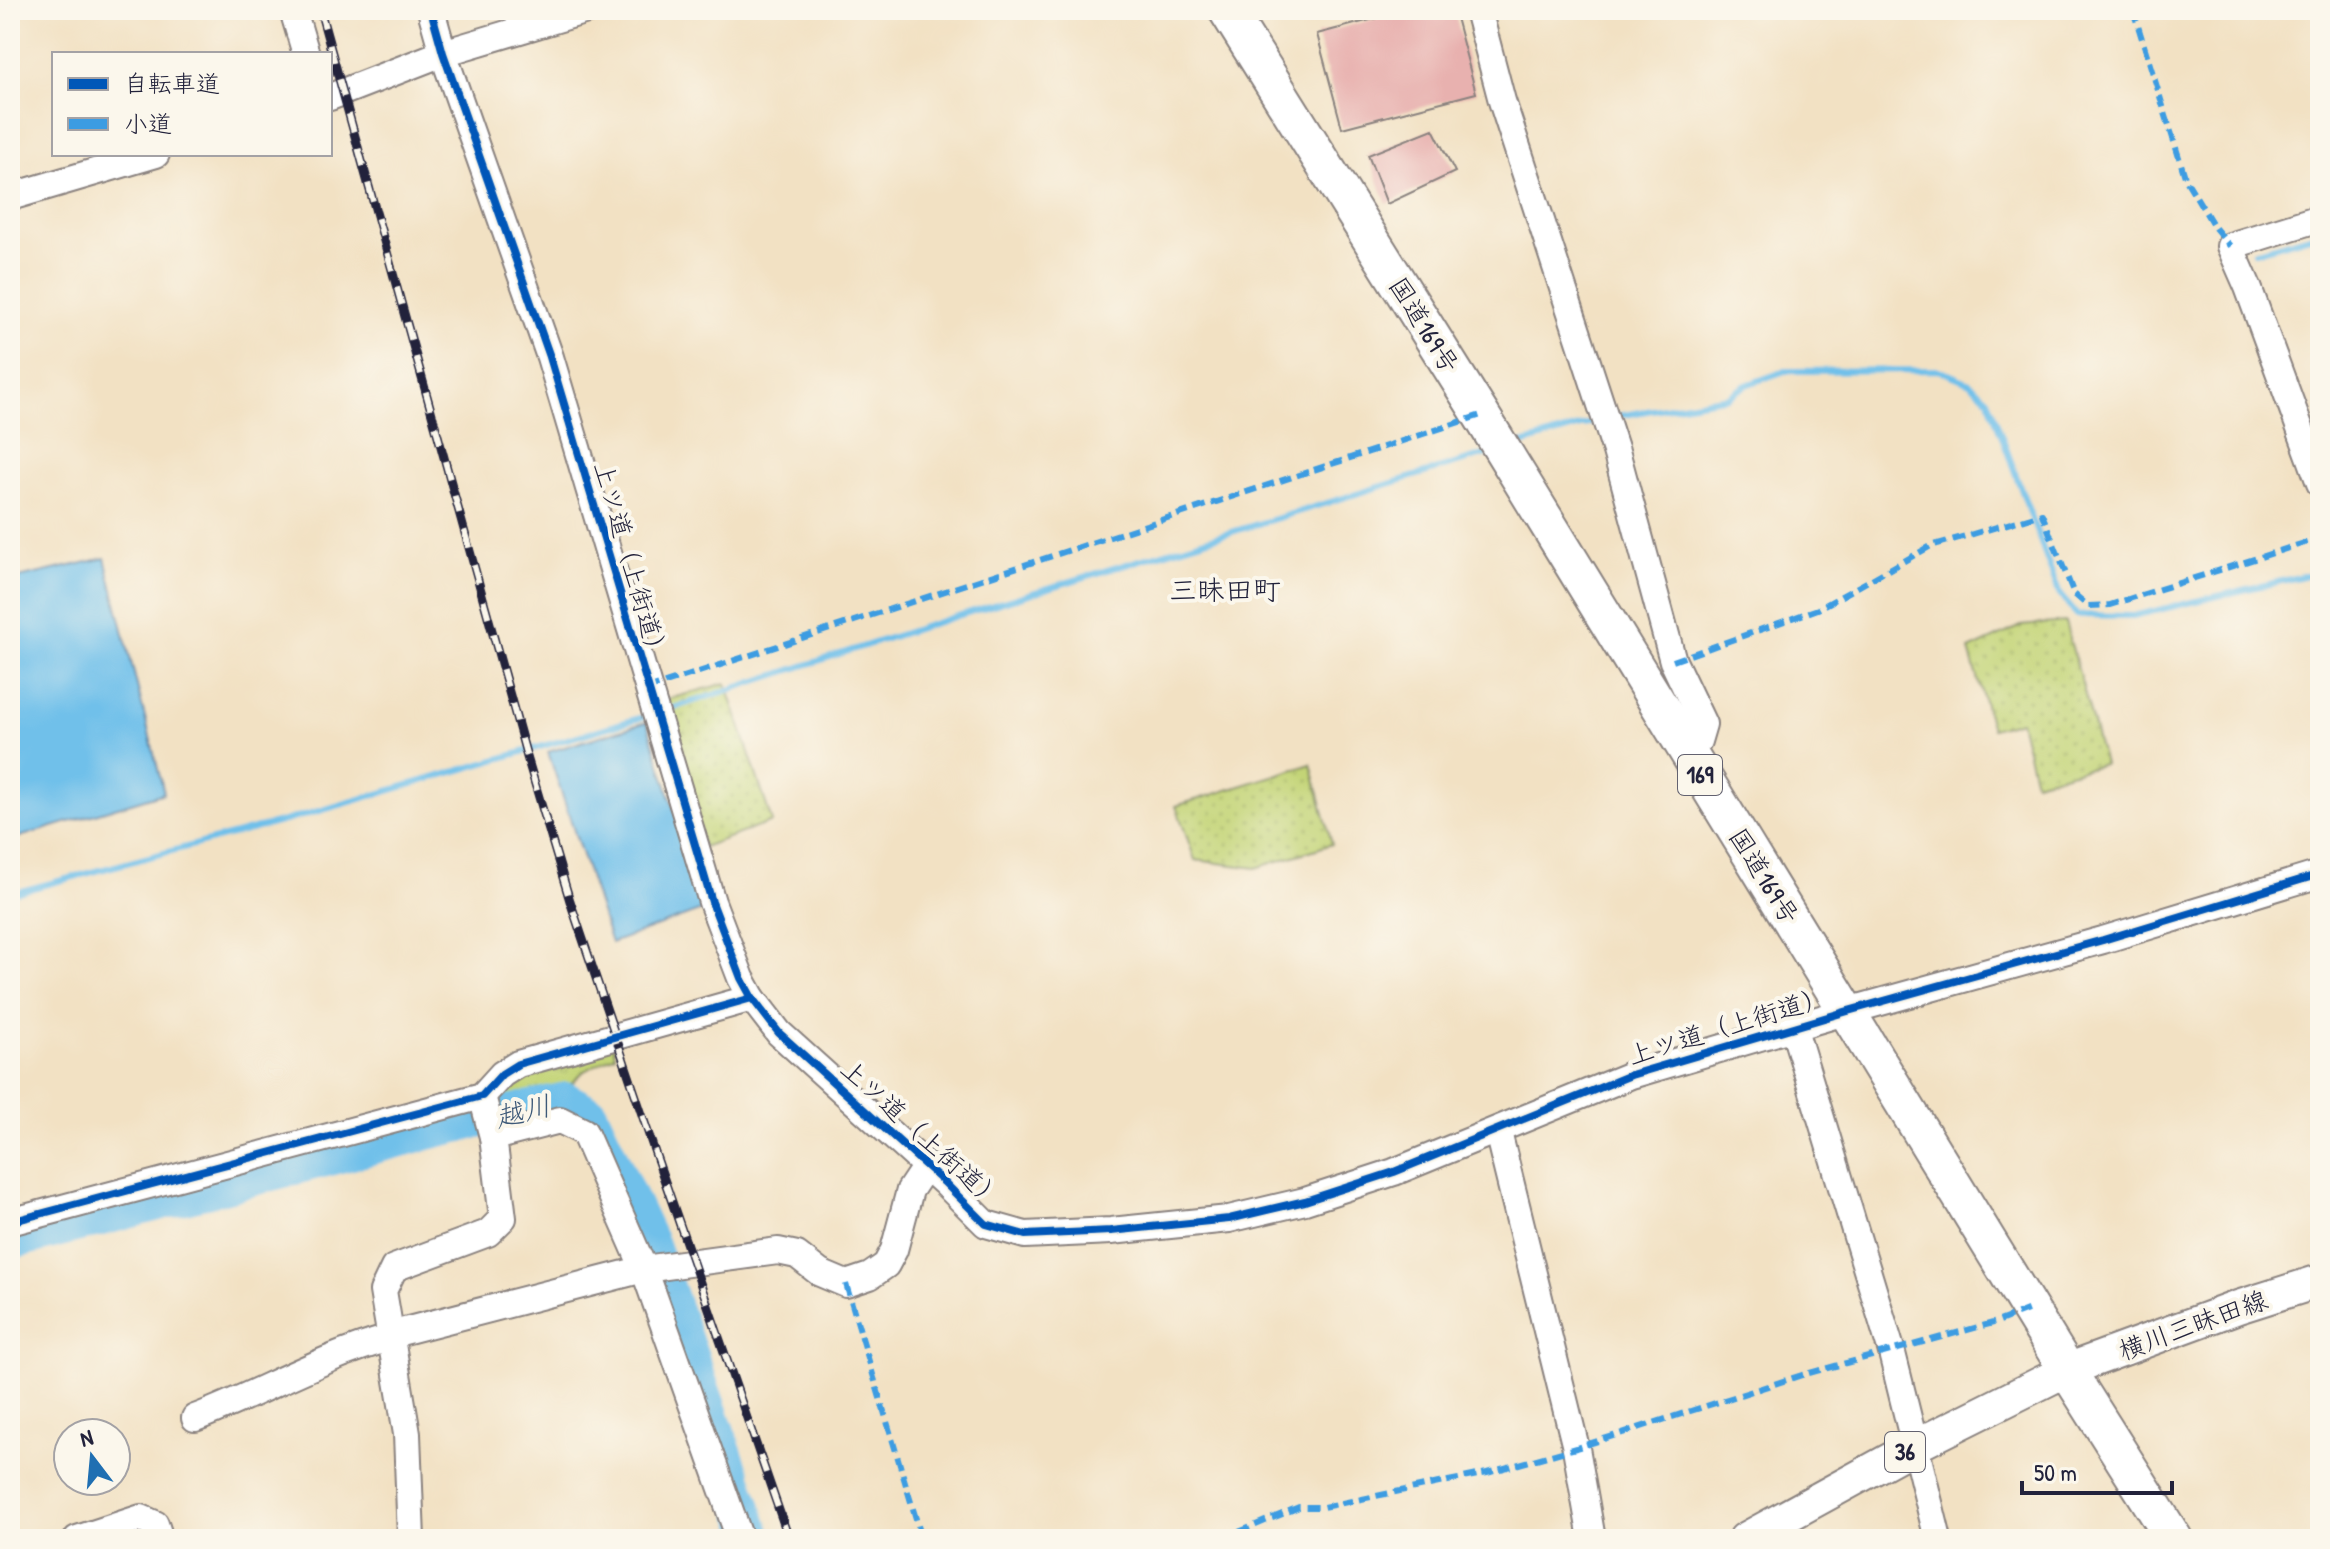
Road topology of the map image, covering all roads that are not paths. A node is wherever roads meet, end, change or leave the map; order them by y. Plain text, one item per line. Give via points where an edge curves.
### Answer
1 (293, 10) edge
2 (431, 10) edge
3 (587, 10) edge
4 (1227, 10) edge
5 (1478, 10) edge
6 (305, 52) edge
7 (443, 53) junction
8 (332, 96) edge
9 (149, 156) edge
10 (10, 197) edge
11 (2320, 218) edge
12 (2320, 483) edge
13 (1685, 749) junction
14 (2320, 874) edge
15 (752, 998) junction
16 (1848, 1011) junction
17 (1793, 1026) junction
18 (482, 1096) junction
19 (1498, 1132) junction
20 (493, 1137) junction
21 (926, 1166) junction
22 (10, 1222) edge
23 (644, 1269) junction
24 (2320, 1281) edge
25 (389, 1336) junction
26 (2067, 1370) junction
27 (195, 1418) dead end
28 (1915, 1446) junction
29 (77, 1539) edge
30 (160, 1539) edge
31 (411, 1539) edge
32 (740, 1539) edge
33 (1592, 1539) edge
34 (1745, 1539) edge
35 (1938, 1539) edge
36 (2174, 1539) edge

1 - 6 street
2 - 7 street, 上ツ道（上街道）
3 - 7 street
4 - 13 highway, 国道169号 / 169
5 - 13 street via 1502,101 1616,451 1673,661 1703,724 1698,741
7 - 8 street
7 - 15 street, 上ツ道（上街道） via 550,357 712,902
9 - 10 street
11 - 12 street via 2230,246
13 - 16 highway, 国道169号 / 169
14 - 16 street, 上ツ道（上街道）
15 - 18 street via 518,1064
15 - 21 street, 上ツ道（上街道） via 779,1033
16 - 17 street, 上ツ道（上街道）
16 - 26 highway, 国道169号 / 169
17 - 19 street, 上ツ道（上街道） via 1631,1075
17 - 28 street via 1891,1349
18 - 20 street
18 - 22 street
19 - 21 street, 上ツ道（上街道） via 1305,1201 1229,1219 1111,1231 1025,1235 986,1224
19 - 33 street via 1576,1448
20 - 23 street via 560,1120 584,1132
20 - 25 street via 503,1218 488,1233 394,1268 383,1291
21 - 23 street via 910,1190 894,1250 886,1265 870,1276 846,1284 797,1255 778,1251
23 - 25 street
23 - 32 street
24 - 26 main road, 横川三昧田線
25 - 27 street
25 - 31 street via 407,1434
26 - 28 main road, 36
26 - 36 highway, 国道169号 / 169
28 - 34 main road, 36
28 - 35 street
29 - 30 street via 141,1518 155,1524

